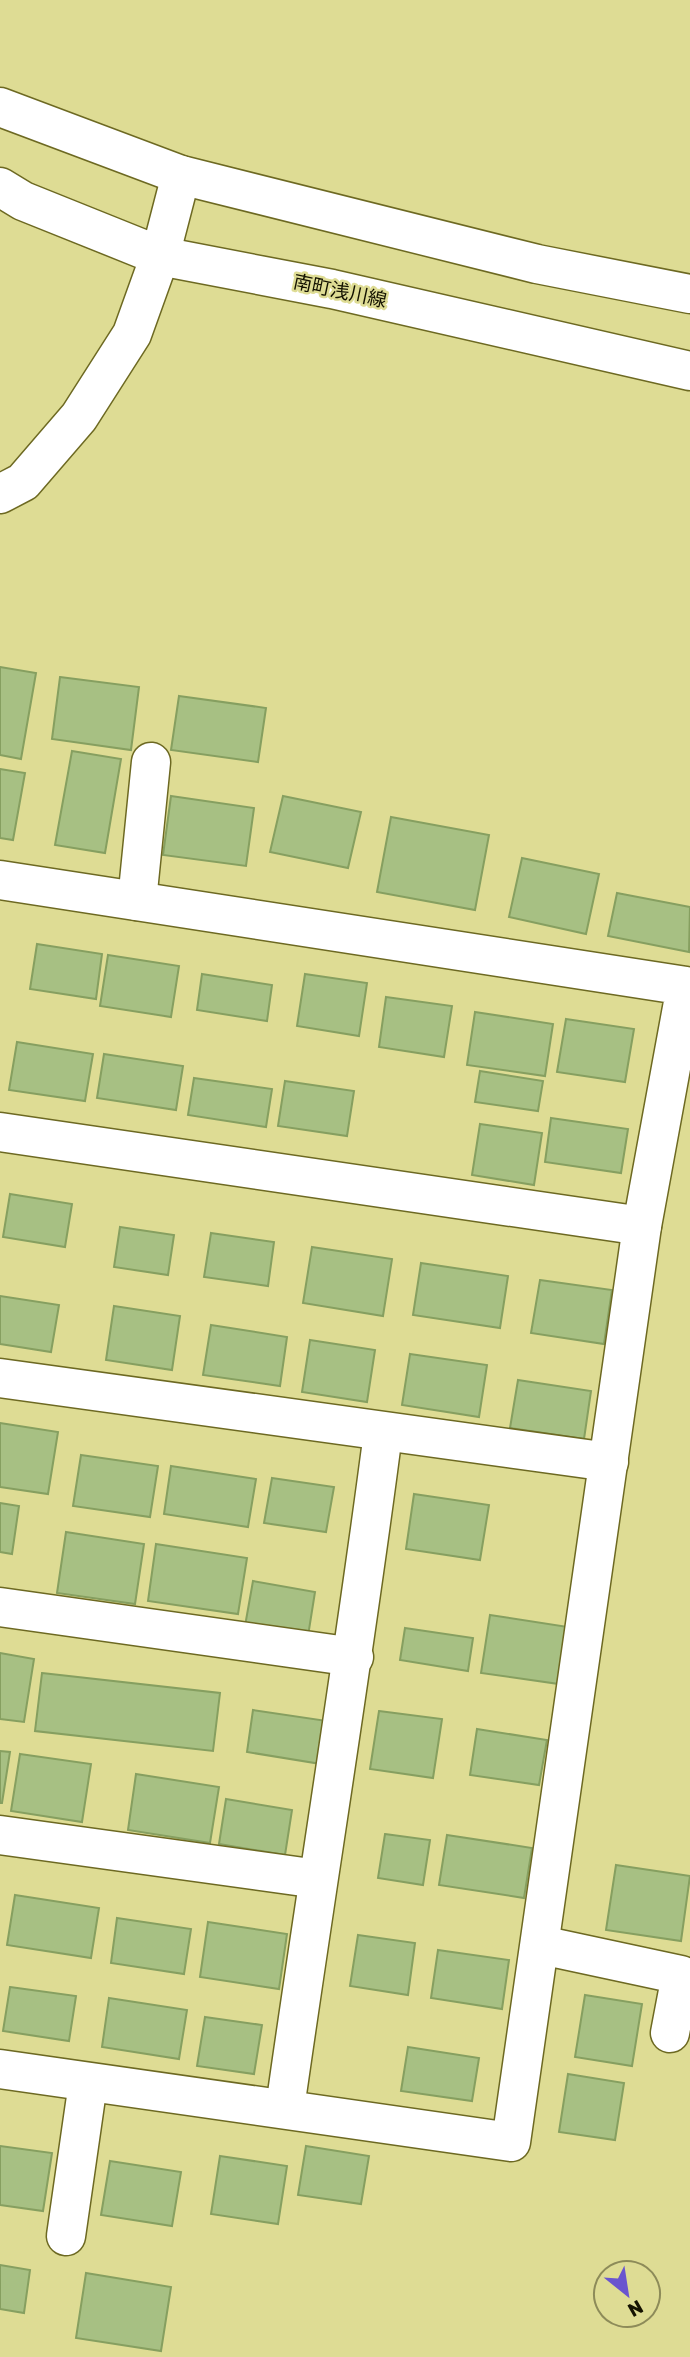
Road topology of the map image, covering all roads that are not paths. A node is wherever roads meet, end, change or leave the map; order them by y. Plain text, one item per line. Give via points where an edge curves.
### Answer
1 (0, 107) edge
2 (181, 175) junction
3 (0, 187) edge
4 (160, 256) junction
5 (690, 294) edge
6 (690, 371) edge
7 (0, 494) edge
8 (151, 762) dead end
9 (0, 880) edge
10 (137, 901) junction
11 (680, 1074) edge
12 (0, 1132) edge
13 (642, 1226) junction
14 (0, 1378) edge
15 (383, 1433) junction
16 (609, 1462) junction
17 (0, 1607) edge
18 (354, 1657) junction
19 (0, 1835) edge
20 (317, 1879) junction
21 (541, 1945) junction
22 (670, 2033) dead end
23 (0, 2069) edge
24 (88, 2083) junction
25 (285, 2108) junction
26 (66, 2236) dead end

1 - 2 street
2 - 4 street
2 - 5 street via 537,264
3 - 4 street, 南町浅川線 via 23,201
4 - 6 street, 南町浅川線 via 332,289
4 - 7 street via 132,334 79,417 23,482
8 - 10 street
9 - 10 street
10 - 11 street via 686,986
11 - 13 street
12 - 13 street
13 - 16 street
14 - 15 street
15 - 16 street
15 - 18 street
16 - 21 street
17 - 18 street
18 - 20 street
19 - 20 street
20 - 25 street
21 - 22 street via 681,1975
21 - 25 street via 511,2142
23 - 24 street
24 - 25 street
24 - 26 street

